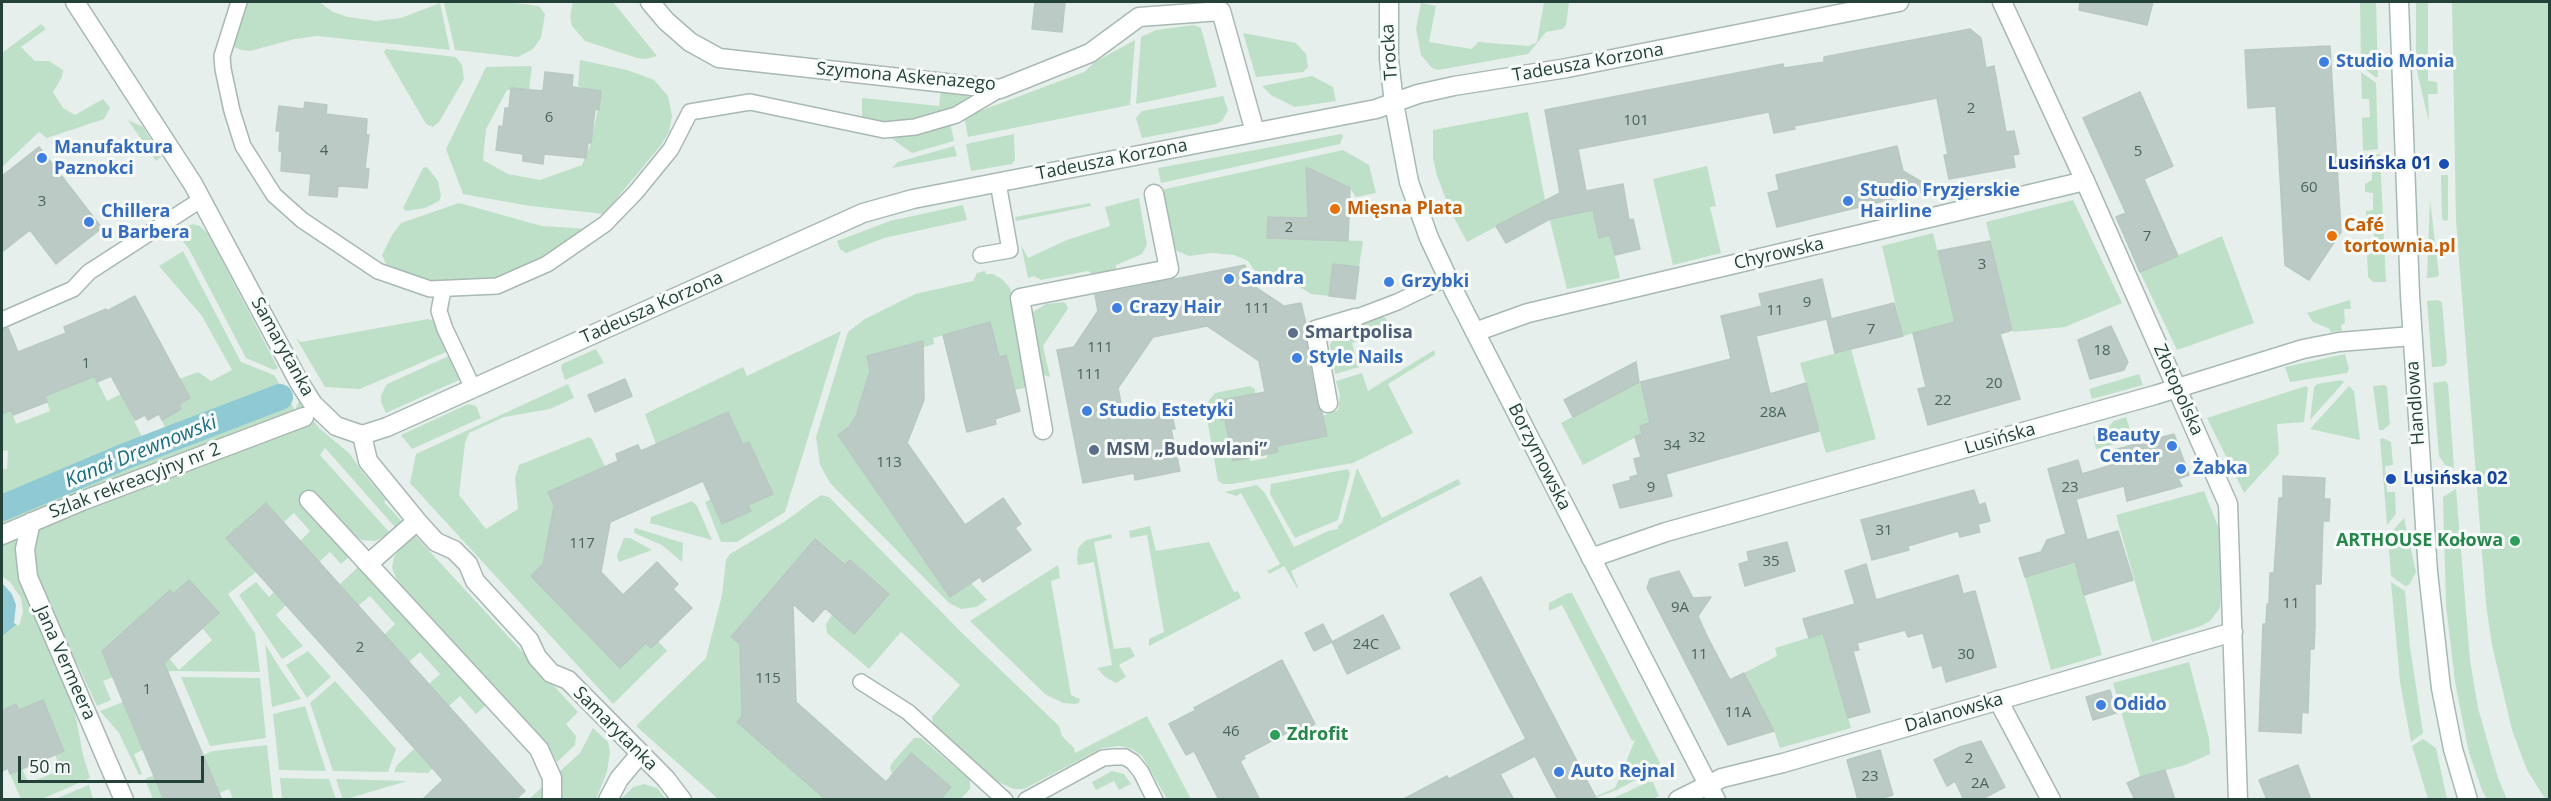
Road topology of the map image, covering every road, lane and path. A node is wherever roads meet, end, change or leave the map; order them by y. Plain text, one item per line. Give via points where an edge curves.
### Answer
1 (75, 2) edge
2 (239, 2) edge
3 (650, 2) edge
4 (1389, 2) edge
5 (1899, 2) edge
6 (2399, 2) edge
7 (2008, 3) edge
8 (1220, 5) edge
9 (1000, 89) junction
10 (1394, 103) junction
11 (1255, 132) junction
12 (2085, 181) junction
13 (998, 183) junction
14 (1154, 195) dead end
15 (202, 199) junction
16 (981, 255) dead end
17 (1447, 278) junction
18 (443, 290) junction
19 (1355, 318) joint
20 (2, 320) edge
21 (1475, 332) junction
22 (2412, 336) junction
23 (473, 388) junction
24 (2178, 388) junction
25 (1328, 403) dead end
26 (304, 417) dead end
27 (1043, 430) dead end
28 (362, 435) junction
29 (309, 500) dead end
30 (417, 521) junction
31 (31, 522) junction
32 (2, 535) edge
33 (1591, 558) junction
34 (368, 564) junction
35 (2234, 632) junction
36 (861, 682) dead end
37 (1998, 700) junction
38 (640, 754) junction
39 (1712, 792) edge
40 (124, 800) edge
41 (552, 800) edge
42 (608, 800) edge
43 (682, 800) edge
44 (1005, 800) edge
45 (1026, 800) edge
46 (1155, 800) edge
47 (1678, 800) edge
48 (2050, 800) edge
49 (2238, 800) edge
50 (2468, 800) edge

1 - 15 street, Samarytanka
2 - 18 lane via 222,56 223,69 243,146 274,195 302,220 378,271
3 - 9 street, Szymona Askenazego via 690,42 719,58
4 - 10 street, Trocka
5 - 10 street, Tadeusza Korzona via 1567,69 1454,86
6 - 22 street, Handlowa
7 - 12 street, Złotopolska
8 - 9 street, Szymona Askenazego via 1139,17 1090,53
8 - 11 street, Szymona Askenazego
9 - 18 lane via 956,115 915,127 884,130 750,102 690,112 671,149 605,224 547,264 496,286
10 - 11 street, Tadeusza Korzona via 1376,110
10 - 17 street, Borzymowska via 1405,168 1417,209
11 - 13 street, Tadeusza Korzona
12 - 21 street, Chyrowska via 1528,313
12 - 24 street, Złotopolska
13 - 16 lane via 1010,250
13 - 23 street, Tadeusza Korzona via 863,213
14 - 27 street via 1169,268 1020,298
15 - 20 lane via 89,272 73,289
15 - 28 street, Samarytanka via 313,404 336,426
17 - 19 lane
17 - 21 street, Borzymowska
18 - 23 lane via 439,310 442,320
19 - 25 street via 1315,330
21 - 33 street, Borzymowska
22 - 24 street, Lusińska via 2320,345
22 - 50 street, Handlowa via 2436,648 2452,749
23 - 28 street, Tadeusza Korzona
24 - 33 street, Lusińska via 1666,532
24 - 35 street, Złotopolska via 2228,504
26 - 31 street, Szlak rekreacyjny nr 2
28 - 30 street, Samarytanka via 368,461
29 - 34 street
30 - 34 street
30 - 38 street, Samarytanka via 436,542 454,550 468,564 475,581 529,640 551,673 568,680
31 - 32 street, Szlak rekreacyjny nr 2
31 - 40 street, Jana Vermeera via 25,549 28,577
33 - 39 street, Borzymowska
34 - 41 street via 540,749 552,778
35 - 37 street, Dalanowska
35 - 49 street, Złotopolska
36 - 44 lane via 908,712
37 - 39 street, Dalanowska via 1722,778
37 - 48 street
38 - 42 street
38 - 43 street, Samarytanka
39 - 47 street, Dalanowska
45 - 46 lane via 1103,758 1125,757 1141,772

